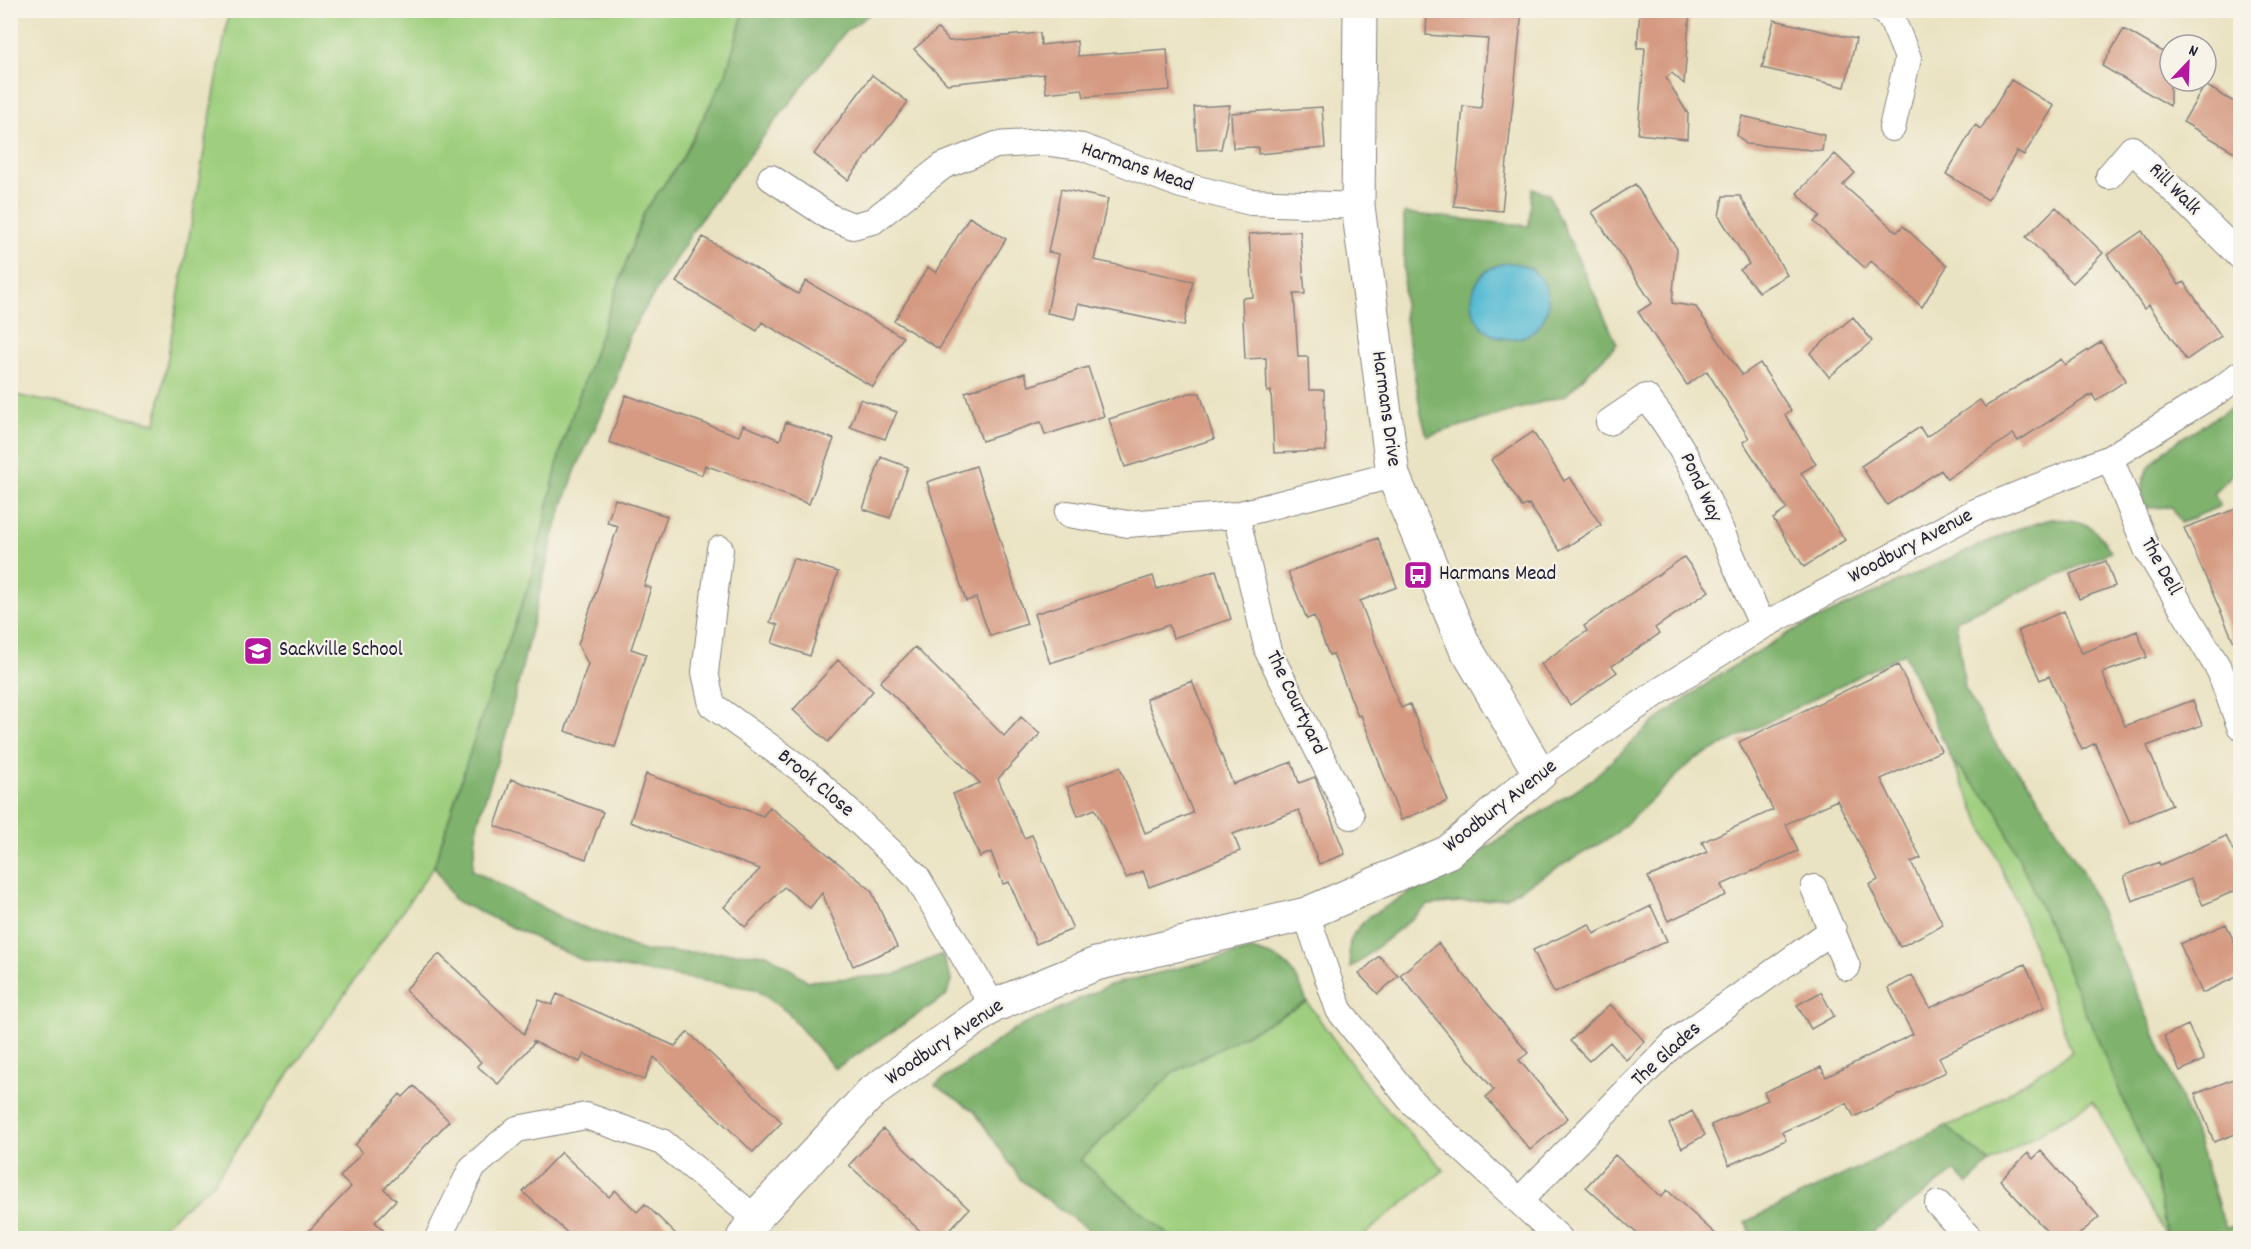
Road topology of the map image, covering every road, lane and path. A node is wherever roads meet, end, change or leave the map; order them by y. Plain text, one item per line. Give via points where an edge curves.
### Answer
1 (1360, 10) edge
2 (1881, 10) edge
3 (1892, 129) dead end
4 (2109, 176) dead end
5 (771, 178) dead end
6 (1358, 206) junction
7 (2241, 256) edge
8 (2241, 374) edge
9 (1609, 422) dead end
10 (2110, 458) junction
11 (1393, 475) junction
12 (1068, 514) dead end
13 (1236, 515) junction
14 (720, 549) dead end
15 (1762, 626) junction
16 (2230, 666) edge
17 (2241, 726) edge
18 (1540, 774) junction
19 (1351, 816) dead end
20 (1814, 888) dead end
21 (1306, 914) junction
22 (1833, 930) junction
23 (1847, 967) dead end
24 (993, 1006) junction
25 (1519, 1201) junction
26 (1938, 1204) dead end
27 (749, 1228) edge
28 (438, 1239) edge
29 (1559, 1239) edge
30 (1969, 1239) edge

1 - 6 street, Harmans Drive
2 - 3 street via 1891,17 1908,58
4 - 7 street, Rill Walk via 2132,149
5 - 6 street, Harmans Mead via 830,217 853,226 873,221 944,166 996,145 1043,142 1082,147 1173,183 1251,202
6 - 11 street, Harmans Drive
8 - 10 street, Woodbury Avenue
9 - 15 street, Pond Way via 1646,397 1657,411 1710,503
10 - 15 street, Woodbury Avenue via 1975,512
10 - 16 street, The Dell via 2147,549
11 - 13 street
11 - 18 street, Harmans Drive via 1464,645
12 - 13 street via 1128,524
13 - 19 street, The Courtyard via 1268,651
14 - 24 street, Brook Close via 705,672 712,705 813,778 918,877
15 - 18 street, Woodbury Avenue
16 - 17 street, The Dell
18 - 21 street, Woodbury Avenue via 1448,852
20 - 22 street
21 - 24 street, Woodbury Avenue via 1096,964
21 - 25 street via 1339,1010 1412,1102
22 - 23 street
22 - 25 street, The Glades via 1675,1042
24 - 27 street, Woodbury Avenue via 871,1093
25 - 29 street
26 - 30 street
27 - 28 street via 662,1142 586,1116 517,1129 471,1168

